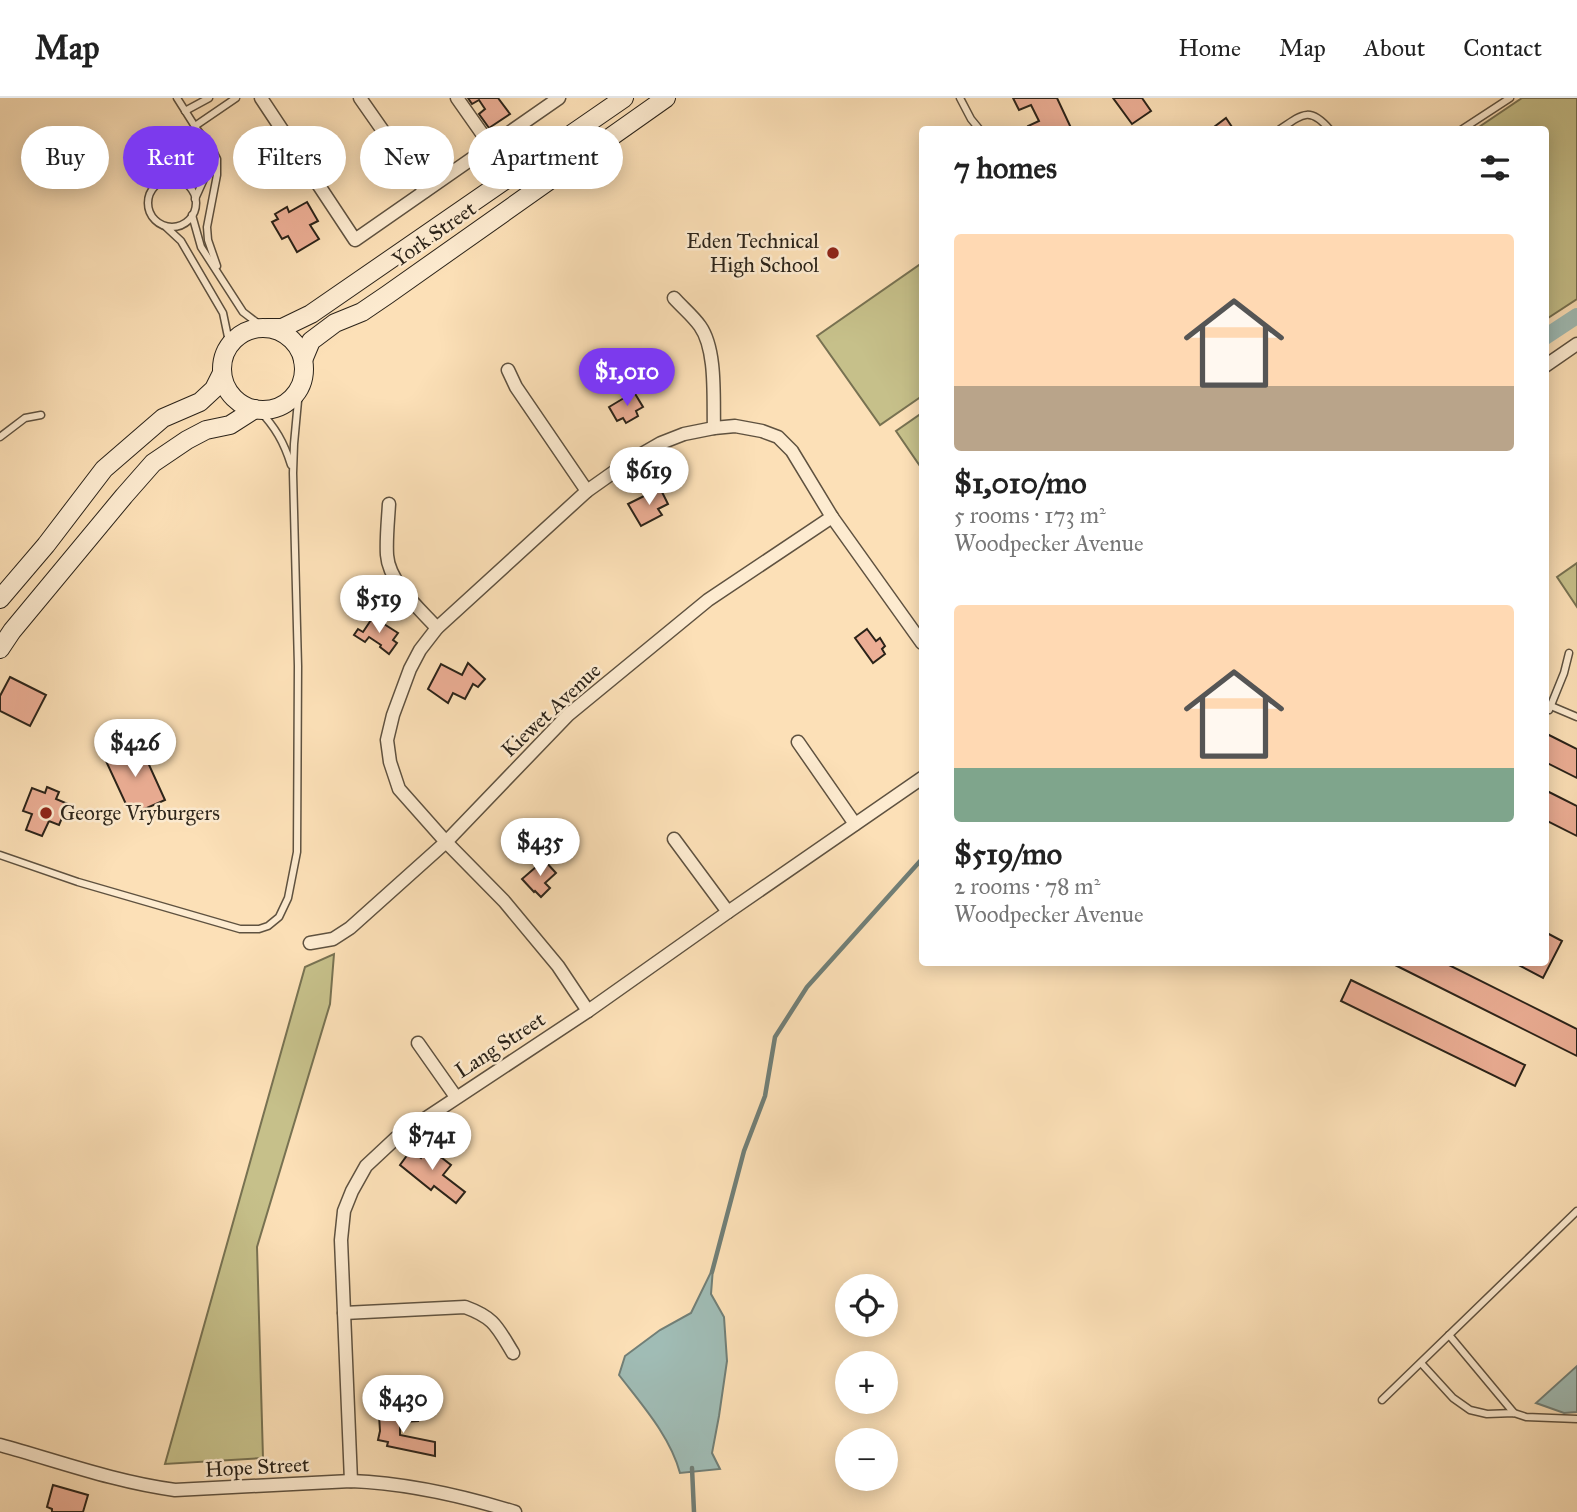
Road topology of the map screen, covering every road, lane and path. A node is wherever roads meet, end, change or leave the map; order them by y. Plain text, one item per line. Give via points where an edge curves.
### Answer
1 (177, 98) edge
2 (209, 98) edge
3 (236, 98) edge
4 (261, 98) edge
5 (359, 98) edge
6 (457, 98) edge
7 (624, 98) edge
8 (666, 98) edge
9 (960, 98) edge
10 (1510, 98) edge
11 (555, 99) edge
12 (186, 111) junction
13 (194, 126) edge
14 (196, 126) edge
15 (477, 126) edge
16 (517, 126) edge
17 (976, 126) edge
18 (1286, 126) edge
19 (1327, 126) edge
20 (1467, 126) edge
21 (468, 161) edge
22 (152, 189) edge
23 (191, 189) edge
24 (200, 189) edge
25 (214, 189) edge
26 (425, 191) junction
27 (195, 199) junction
28 (192, 215) junction
29 (165, 226) junction
30 (221, 278) junction
31 (674, 298) dead end
32 (265, 328) junction
33 (1577, 344) edge
34 (226, 350) junction
35 (303, 360) junction
36 (1549, 363) edge
37 (508, 370) dead end
38 (222, 373) junction
39 (299, 390) junction
40 (257, 409) junction
41 (41, 415) dead end
42 (714, 428) junction
43 (0, 437) edge
44 (293, 473) junction
45 (587, 491) junction
46 (389, 504) dead end
47 (832, 517) junction
48 (0, 599) edge
49 (438, 628) junction
50 (919, 639) edge
51 (0, 649) edge
52 (1569, 653) dead end
53 (1577, 717) edge
54 (798, 742) dead end
55 (919, 781) edge
56 (855, 824) junction
57 (674, 839) dead end
58 (446, 842) junction
59 (0, 855) edge
60 (729, 912) junction
61 (310, 943) dead end
62 (588, 1011) junction
63 (418, 1043) dead end
64 (456, 1097) junction
65 (1577, 1211) edge
66 (345, 1313) junction
67 (1449, 1335) junction
68 (513, 1353) dead end
69 (1421, 1363) junction
70 (1382, 1400) dead end
71 (1514, 1413) junction
72 (1577, 1419) edge
73 (1, 1445) edge
74 (351, 1481) junction
75 (515, 1512) edge

1 - 12 lane
2 - 12 lane
3 - 14 lane
4 - 26 street via 355,240
5 - 26 street
6 - 15 street
7 - 32 main road, York Street via 311,314 282,328
8 - 35 main road, York Street via 362,312 335,323 311,341
9 - 17 lane
10 - 20 lane
11 - 16 street
12 - 13 lane
18 - 19 lane via 1307,114
21 - 26 street
22 - 29 lane via 148,203 153,217
23 - 27 lane
24 - 27 lane
25 - 30 lane via 208,240
27 - 28 lane
28 - 29 lane via 180,225
28 - 30 lane via 201,247
29 - 34 lane via 181,240 223,313
30 - 32 lane via 243,312
31 - 42 street via 706,339
32 - 34 main road, York Street via 238,336
32 - 35 main road via 290,338
33 - 36 street
34 - 38 main road
35 - 39 main road, York Street
37 - 45 street
38 - 40 main road via 233,396
38 - 48 main road via 215,389 200,402 163,418 104,470
39 - 40 main road via 278,407
39 - 44 lane
40 - 44 lane via 274,426
40 - 51 main road via 230,425 206,430 153,463
41 - 43 lane via 25,418
42 - 45 street via 661,443
42 - 47 street via 735,426 778,437 792,451
44 - 59 lane via 297,852 288,898 279,917 259,929 240,929
45 - 49 street
46 - 49 street via 387,556 391,570
47 - 50 street
47 - 58 street, Kiewet Avenue via 708,600 568,715
49 - 58 street via 410,669 387,740 399,789
52 - 53 lane via 1550,708
54 - 56 street
55 - 56 street, Lang Street
56 - 60 street, Lang Street
57 - 60 street
58 - 61 street, Kiewet Avenue via 350,928 333,939
58 - 62 street via 505,901
60 - 62 street, Lang Street
62 - 64 street, Lang Street
63 - 64 street
64 - 66 street, Lang Street via 396,1138 366,1166 352,1191 341,1240
65 - 67 lane
66 - 68 street via 465,1307 495,1324
66 - 74 street, Lang Street
67 - 69 lane
67 - 71 lane
69 - 70 lane
69 - 71 lane via 1470,1410
71 - 72 lane
73 - 74 street, Hope Street via 122,1480 175,1490
74 - 75 street, Hope Street via 420,1490

